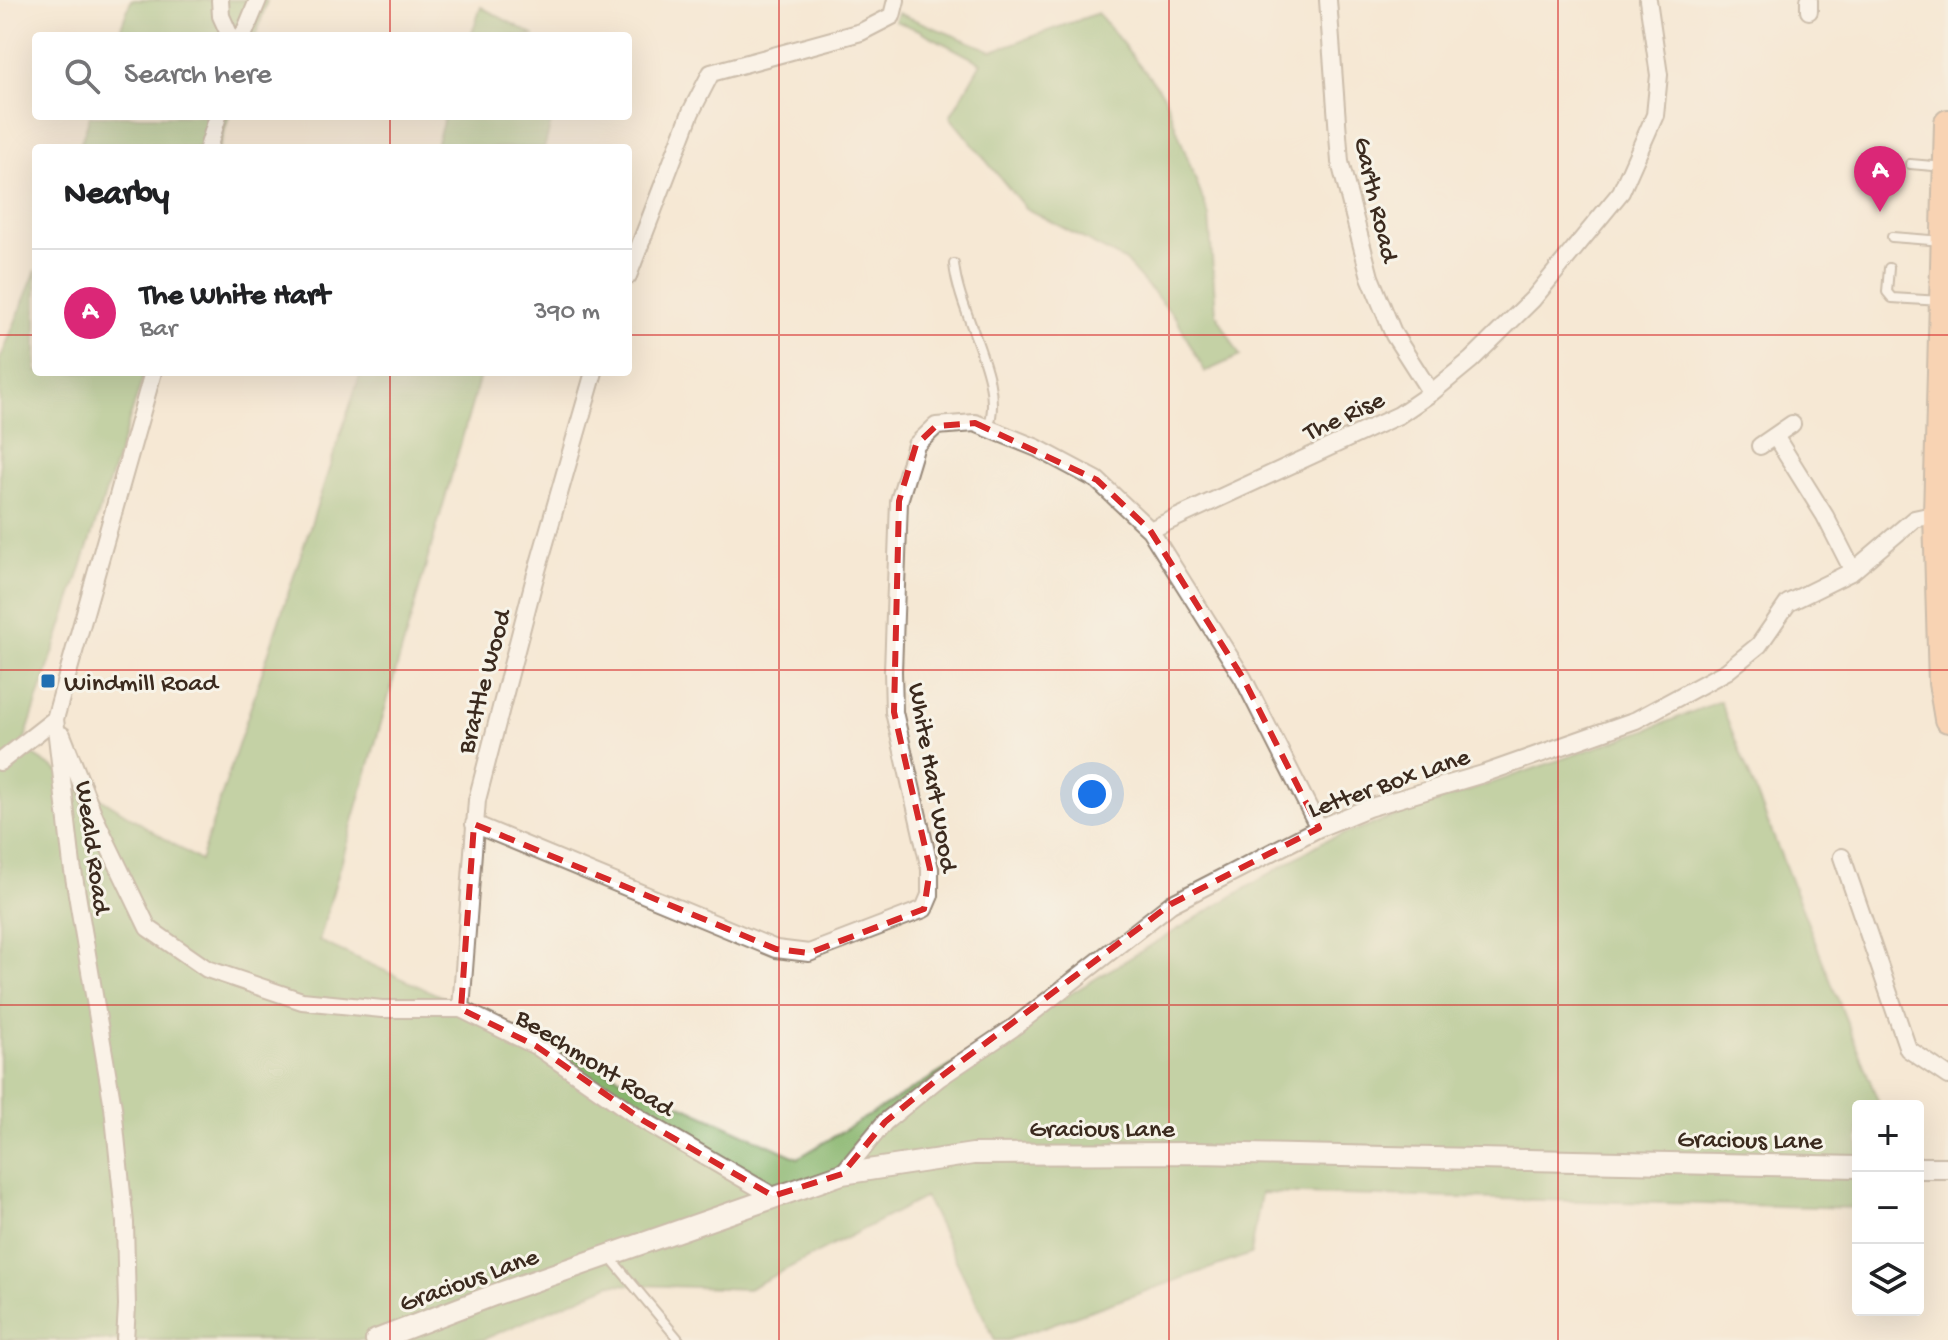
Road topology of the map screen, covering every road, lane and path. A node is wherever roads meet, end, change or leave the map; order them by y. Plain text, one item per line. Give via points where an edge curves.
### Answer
1 (220, 0) edge
2 (258, 0) edge
3 (896, 0) edge
4 (1328, 0) edge
5 (1648, 0) edge
6 (228, 32) edge
7 (245, 32) edge
8 (217, 120) edge
9 (1948, 123) edge
10 (209, 144) edge
11 (1910, 164) dead end
12 (1945, 167) junction
13 (1892, 237) dead end
14 (1943, 241) junction
15 (954, 264) dead end
16 (632, 266) edge
17 (1889, 268) dead end
18 (1942, 301) junction
19 (152, 376) edge
20 (593, 376) edge
21 (1431, 393) junction
22 (1792, 424) dead end
23 (988, 428) junction
24 (1775, 436) junction
25 (1760, 446) dead end
26 (1937, 514) junction
27 (1150, 530) junction
28 (1853, 571) junction
29 (55, 719) junction
30 (1948, 719) edge
31 (0, 762) edge
32 (474, 824) junction
33 (1319, 828) junction
34 (1842, 857) dead end
35 (461, 1009) junction
36 (1948, 1076) edge
37 (1852, 1167) edge
38 (1924, 1168) edge
39 (1948, 1168) edge
40 (842, 1174) junction
41 (773, 1196) junction
42 (608, 1256) junction
43 (125, 1340) edge
44 (376, 1340) edge
45 (679, 1340) edge

1 - 6 street
2 - 7 street
3 - 16 street via 892,16 861,32 711,73
4 - 21 street, Garth Road via 1340,162 1367,263 1394,335
5 - 21 street, The Rise via 1659,75 1655,115 1621,192 1533,299
8 - 10 street
9 - 12 main road
11 - 12 lane
12 - 14 main road
13 - 14 lane
14 - 18 main road
15 - 23 lane via 992,387
17 - 18 lane via 1887,292 1892,298
18 - 26 main road
19 - 29 street, Weald Road
20 - 32 street, Brattle Wood via 487,756
21 - 27 street, The Rise via 1399,415
22 - 24 street
23 - 27 street, White Hart Wood via 1097,480
23 - 32 street, White Hart Wood via 975,423 936,426 916,445 899,501 894,712 930,869 924,909 809,953 776,949
24 - 25 street
24 - 28 street
26 - 28 street, Letter Box Lane via 1914,519
26 - 30 main road via 1942,683
27 - 33 street via 1243,678
28 - 33 street, Letter Box Lane via 1788,603 1759,645 1727,671 1636,720
29 - 31 street
29 - 35 street, Beechmont Road via 148,928 207,969 302,1001
29 - 43 street, Weald Road via 72,865 113,1107 125,1223
32 - 35 street, Brattle Wood
33 - 40 street, Letter Box Lane via 1171,904 885,1122
34 - 36 street via 1908,1049
35 - 41 street, Beechmont Road via 536,1046 644,1121
37 - 40 street, Gracious Lane via 1092,1152 973,1154
38 - 39 street
40 - 41 street, Gracious Lane
41 - 42 street, Gracious Lane
42 - 44 street, Gracious Lane
42 - 45 lane

